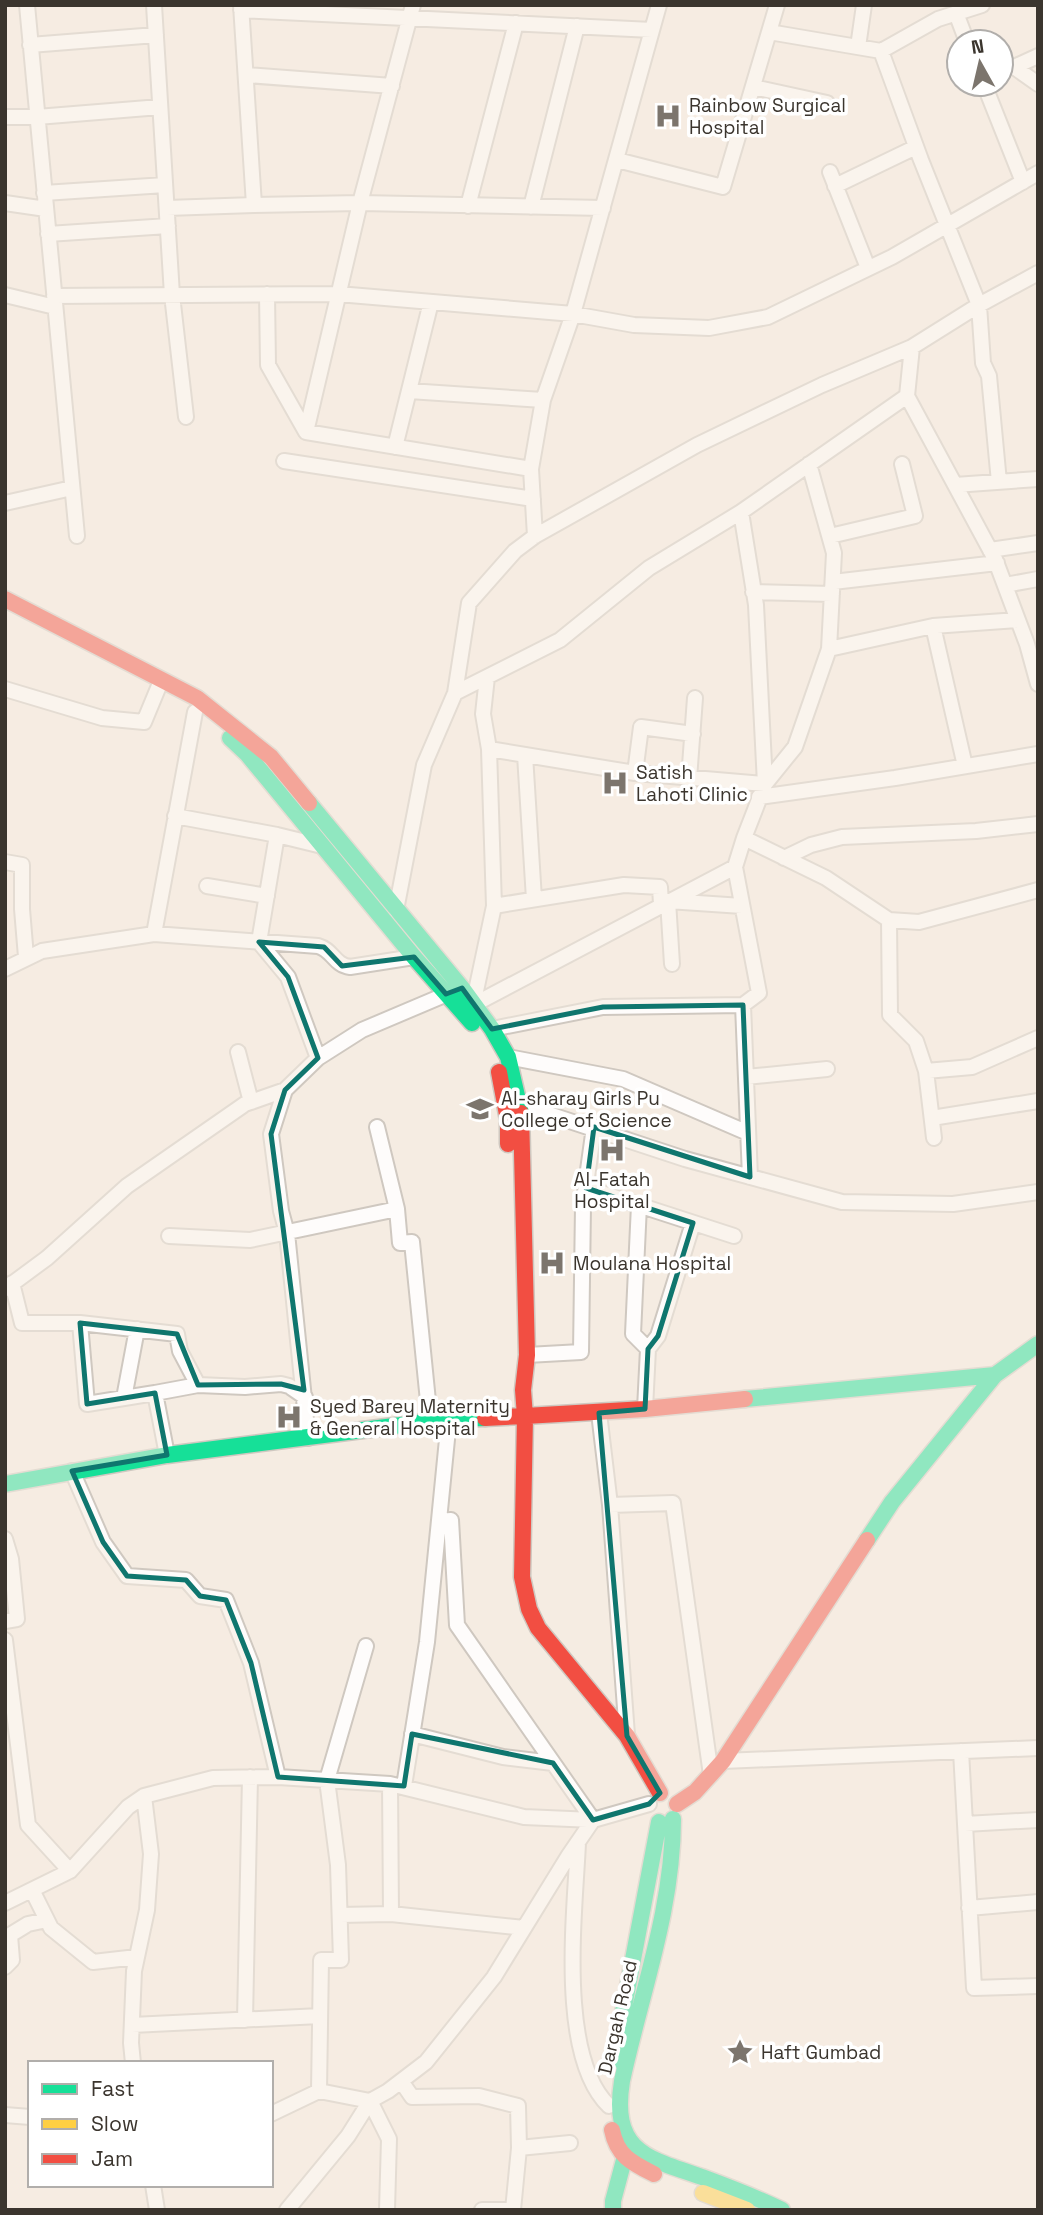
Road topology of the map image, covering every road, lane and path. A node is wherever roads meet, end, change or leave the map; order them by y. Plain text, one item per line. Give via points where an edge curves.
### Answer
1 (27, 5) edge
2 (154, 5) edge
3 (659, 5) edge
4 (777, 5) edge
5 (864, 5) edge
6 (982, 5) edge
7 (241, 8) edge
8 (412, 12) edge
9 (956, 13) junction
10 (516, 23) junction
11 (577, 26) junction
12 (962, 28) edge
13 (652, 30) junction
14 (769, 32) junction
15 (156, 36) junction
16 (30, 45) junction
17 (858, 47) junction
18 (881, 51) junction
19 (1038, 55) edge
20 (246, 75) junction
21 (1038, 84) edge
22 (392, 86) junction
23 (753, 87) junction
24 (990, 98) edge
25 (827, 103) dead end
26 (160, 107) junction
27 (5, 117) edge
28 (37, 117) junction
29 (916, 147) junction
30 (617, 160) junction
31 (1038, 173) edge
32 (1023, 182) junction
33 (165, 185) junction
34 (44, 193) junction
35 (5, 202) edge
36 (360, 203) junction
37 (254, 205) junction
38 (468, 206) junction
39 (531, 207) junction
40 (167, 208) junction
41 (603, 208) junction
42 (46, 209) junction
43 (948, 224) junction
44 (168, 226) junction
45 (48, 234) junction
46 (868, 268) junction
47 (1038, 273) edge
48 (267, 294) junction
49 (338, 294) junction
50 (5, 295) edge
51 (172, 295) junction
52 (55, 301) junction
53 (431, 302) junction
54 (979, 305) junction
55 (573, 314) junction
56 (912, 347) junction
57 (409, 391) junction
58 (907, 396) junction
59 (543, 400) junction
60 (186, 417) dead end
61 (306, 432) junction
62 (395, 446) junction
63 (284, 461) dead end
64 (809, 464) junction
65 (902, 464) dead end
66 (531, 469) junction
67 (1038, 479) edge
68 (999, 482) junction
69 (955, 485) junction
70 (72, 488) junction
71 (533, 499) junction
72 (5, 503) edge
73 (741, 512) junction
74 (77, 536) dead end
75 (535, 536) junction
76 (830, 537) junction
77 (1038, 543) edge
78 (993, 557) junction
79 (1038, 579) edge
80 (1005, 585) junction
81 (832, 588) junction
82 (753, 592) junction
83 (5, 599) edge
84 (5, 613) edge
85 (1018, 620) junction
86 (933, 626) junction
87 (1032, 643) edge
88 (829, 649) junction
89 (486, 677) junction
90 (1038, 684) edge
91 (159, 685) junction
92 (5, 689) edge
93 (455, 693) junction
94 (695, 698) dead end
95 (195, 712) junction
96 (692, 734) junction
97 (489, 749) junction
98 (1038, 754) edge
99 (525, 755) junction
100 (965, 766) junction
101 (635, 773) junction
102 (689, 779) junction
103 (762, 790) junction
104 (175, 816) junction
105 (1038, 824) edge
106 (276, 835) junction
107 (744, 838) junction
108 (322, 846) junction
109 (784, 858) junction
110 (5, 862) edge
111 (735, 867) junction
112 (207, 886) dead end
113 (1038, 891) edge
114 (267, 896) junction
115 (534, 899) junction
116 (665, 903) junction
117 (494, 906) junction
118 (742, 906) junction
119 (396, 910) junction
120 (889, 920) junction
121 (154, 934) junction
122 (259, 942) junction
123 (26, 957) junction
124 (414, 957) junction
125 (673, 964) dead end
126 (5, 969) edge
127 (454, 991) junction
128 (473, 1005) junction
129 (743, 1006) junction
130 (492, 1029) junction
131 (1038, 1038) edge
132 (238, 1052) dead end
133 (508, 1057) junction
134 (318, 1058) junction
135 (827, 1069) dead end
136 (926, 1071) junction
137 (746, 1077) junction
138 (285, 1090) junction
139 (1038, 1101) edge
140 (251, 1102) junction
141 (522, 1105) junction
142 (932, 1118) junction
143 (377, 1127) dead end
144 (594, 1127) junction
145 (748, 1133) junction
146 (934, 1138) dead end
147 (750, 1177) junction
148 (586, 1188) junction
149 (1038, 1192) edge
150 (639, 1205) junction
151 (397, 1209) junction
152 (693, 1223) junction
153 (287, 1233) junction
154 (169, 1236) dead end
155 (734, 1236) dead end
156 (9, 1286) edge
157 (80, 1323) junction
158 (137, 1329) junction
159 (1038, 1344) edge
160 (648, 1349) junction
161 (527, 1355) junction
162 (995, 1375) junction
163 (198, 1385) junction
164 (523, 1390) junction
165 (155, 1393) junction
166 (304, 1397) junction
167 (124, 1398) junction
168 (645, 1409) junction
169 (599, 1412) junction
170 (525, 1416) junction
171 (449, 1419) junction
172 (430, 1421) junction
173 (308, 1438) junction
174 (167, 1455) junction
175 (72, 1471) junction
176 (5, 1483) edge
177 (610, 1505) junction
178 (439, 1521) junction
179 (5, 1539) edge
180 (5, 1621) edge
181 (5, 1640) edge
182 (366, 1646) dead end
183 (10, 1705) edge
184 (412, 1734) junction
185 (627, 1736) junction
186 (1038, 1748) edge
187 (961, 1751) junction
188 (723, 1760) junction
189 (553, 1763) junction
190 (711, 1775) junction
191 (250, 1777) junction
192 (278, 1777) junction
193 (327, 1780) junction
194 (397, 1785) junction
195 (144, 1796) junction
196 (655, 1799) junction
197 (670, 1815) junction
198 (593, 1820) junction
199 (1038, 1820) edge
200 (965, 1824) junction
201 (578, 1842) junction
202 (70, 1871) junction
203 (32, 1889) junction
204 (1038, 1902) edge
205 (5, 1903) edge
206 (970, 1908) junction
207 (391, 1914) junction
208 (340, 1915) junction
209 (47, 1920) junction
210 (524, 1928) junction
211 (137, 1957) junction
212 (5, 1967) edge
213 (1038, 1986) edge
214 (320, 2016) junction
215 (245, 2020) junction
216 (132, 2025) junction
217 (133, 2061) edge
218 (401, 2081) junction
219 (318, 2091) junction
220 (370, 2101) junction
221 (609, 2106) junction
222 (273, 2113) edge
223 (5, 2115) edge
224 (28, 2117) edge
225 (570, 2143) dead end
226 (519, 2148) junction
227 (624, 2160) junction
228 (153, 2187) edge
229 (158, 2210) edge
230 (287, 2210) edge
231 (387, 2210) edge
232 (482, 2210) edge
233 (613, 2210) edge
234 (747, 2210) edge
235 (782, 2210) edge

1 - 16 street
2 - 15 street
3 - 13 street
4 - 14 street
5 - 17 street
6 - 9 street
7 - 8 street
7 - 20 street
8 - 10 street
8 - 22 street
9 - 12 street
9 - 18 street
10 - 11 street
10 - 38 street
11 - 13 street
11 - 39 street
13 - 30 street
14 - 17 street
14 - 23 street
15 - 16 street
15 - 26 street
16 - 28 street
17 - 18 street
18 - 29 street
19 - 21 street via 1014,66
20 - 22 street
20 - 37 street
22 - 36 street
23 - 25 street
23 - 30 street via 723,187
24 - 32 street
26 - 28 street
26 - 33 street
27 - 28 street
28 - 34 street
29 - 43 street
29 - 46 street via 832,179
30 - 41 street
31 - 32 street
32 - 43 street
33 - 34 street
33 - 40 street
34 - 42 street
35 - 42 street
36 - 37 street
36 - 38 street
36 - 49 street
37 - 40 street
38 - 39 street
39 - 41 street
40 - 44 street
41 - 55 street
42 - 45 street
43 - 46 street
43 - 54 street
44 - 45 street
44 - 51 street
45 - 52 street
46 - 55 street via 768,317 709,328 634,325
47 - 54 street
48 - 49 street
48 - 51 street
48 - 61 street via 268,365
49 - 53 street
49 - 61 street
50 - 52 street
51 - 52 street
51 - 60 street
52 - 70 street
53 - 55 street
53 - 57 street
54 - 56 street
54 - 68 street
55 - 59 street
56 - 58 street
56 - 75 street via 698,445
57 - 59 street
57 - 62 street
58 - 64 street
58 - 69 street
59 - 66 street
61 - 62 street
62 - 66 street
63 - 71 street
64 - 73 street
64 - 76 street
65 - 76 street via 915,516
66 - 71 street
67 - 68 street
68 - 69 street
69 - 78 street
70 - 72 street
70 - 74 street
71 - 75 street
73 - 82 street
73 - 89 street via 649,568 560,640
75 - 93 street via 515,551 469,603
76 - 81 street
77 - 78 street
78 - 80 street
78 - 81 street
79 - 80 street
80 - 85 street
81 - 82 street
81 - 88 street
82 - 103 street
83 - 91 main road
84 - 91 main road
85 - 86 street
85 - 87 street
86 - 88 street
86 - 100 street
87 - 90 street
88 - 103 street via 795,747
89 - 93 street
89 - 97 street via 483,714
91 - 92 street via 144,722 102,718
91 - 95 main road
91 - 119 main road via 197,698 271,757
93 - 119 street via 424,765
94 - 96 street
95 - 104 street
95 - 108 main road via 247,754
96 - 101 street via 641,727
96 - 102 street
97 - 99 street
97 - 117 street
98 - 100 street
99 - 101 street
99 - 115 street
100 - 103 street
101 - 102 street
102 - 103 street
103 - 107 street
104 - 106 street
104 - 121 street
105 - 109 street via 842,837
106 - 108 street
106 - 114 street
107 - 109 street
107 - 111 street
108 - 124 main road
109 - 120 street via 826,878
110 - 123 street via 22,865
111 - 116 street
111 - 118 street
112 - 114 street
113 - 120 street via 919,922
114 - 122 street
115 - 116 street via 624,885 660,887
115 - 117 street
116 - 118 street
116 - 125 street
116 - 128 street
117 - 128 street
118 - 129 street via 759,993
119 - 127 main road
120 - 136 street via 890,1015 916,1041
121 - 122 street
121 - 123 street
122 - 124 street via 324,947 335,961 350,967
122 - 134 street via 288,977
123 - 126 street
124 - 127 main road
127 - 128 main road
127 - 134 street via 362,1030
127 - 164 main road via 493,1055 502,1085 508,1120 515,1371
128 - 130 main road
129 - 130 street via 603,1007
129 - 137 street
130 - 133 main road
131 - 136 street via 972,1067
132 - 140 street
133 - 141 main road
133 - 145 street via 622,1079
134 - 138 street
135 - 137 street
136 - 142 street
137 - 145 street
138 - 140 street
138 - 153 street via 271,1134
139 - 142 street
140 - 156 street via 127,1186
141 - 144 street
141 - 161 main road
142 - 146 street
143 - 151 street
144 - 147 street
144 - 148 street
145 - 147 street
147 - 149 street via 842,1202 953,1205
148 - 150 street
148 - 161 street via 581,1352
150 - 152 street
150 - 160 street via 632,1334
151 - 153 street
151 - 172 street via 400,1242 412,1242
152 - 155 street
152 - 160 street via 658,1336
153 - 154 street via 233,1241
153 - 166 street
156 - 157 street via 22,1323
157 - 158 street
157 - 167 street via 87,1404
158 - 163 street via 177,1334
158 - 167 street
159 - 162 main road
160 - 168 street
161 - 164 main road
162 - 168 main road
162 - 188 main road via 892,1502
163 - 165 street
163 - 166 street via 281,1384
164 - 170 main road
165 - 167 street
165 - 174 street
166 - 173 street
168 - 169 main road
169 - 170 main road
169 - 177 street
170 - 171 main road
170 - 185 main road via 522,1577 529,1609 538,1628
171 - 172 main road
171 - 178 street
172 - 173 main road
173 - 174 main road
174 - 175 main road
175 - 176 main road
175 - 192 street via 103,1542 127,1576 186,1580 200,1597 226,1600 251,1663
177 - 185 street
177 - 190 street via 673,1503
178 - 184 street
178 - 189 street via 451,1520 457,1625
179 - 180 street via 17,1619
181 - 183 street
182 - 193 street
183 - 202 street via 28,1825
184 - 189 street via 503,1757
184 - 194 street
185 - 196 main road
186 - 187 street
187 - 188 street
187 - 200 street
188 - 190 main road
189 - 198 street
190 - 197 main road
191 - 192 street
191 - 195 street via 214,1778
191 - 215 street
192 - 193 street
193 - 194 street
193 - 208 street
194 - 198 street via 524,1817
194 - 207 street
195 - 202 street via 128,1807
195 - 211 street via 151,1854 147,1910
196 - 197 main road via 649,1811
196 - 197 main road via 674,1798
196 - 198 street
197 - 221 main road, Dargah Road via 612,2069
197 - 235 main road, Dargah Road via 674,1844 667,1891 626,2061 620,2099 622,2124 639,2152
198 - 201 street
199 - 200 street
200 - 206 street
201 - 210 street
201 - 221 street via 573,2008 582,2057 597,2095
202 - 203 street
203 - 205 street
203 - 209 street
204 - 206 street
206 - 213 street via 974,1988
207 - 208 street
207 - 210 street
208 - 214 street via 341,1960 321,1960
209 - 211 street via 93,1962
209 - 212 street via 10,1935 12,1960
210 - 218 street via 486,1988 426,2062
211 - 216 street
214 - 215 street
214 - 219 street
215 - 216 street
216 - 217 street
218 - 220 street
218 - 226 street via 412,2096 479,2095 518,2106
219 - 220 street
219 - 222 street
220 - 230 street via 348,2136
220 - 231 street via 389,2139
221 - 227 main road, Dargah Road via 614,2144
223 - 224 street
225 - 226 street
226 - 232 street via 513,2210
227 - 233 main road
227 - 234 main road
228 - 229 street

